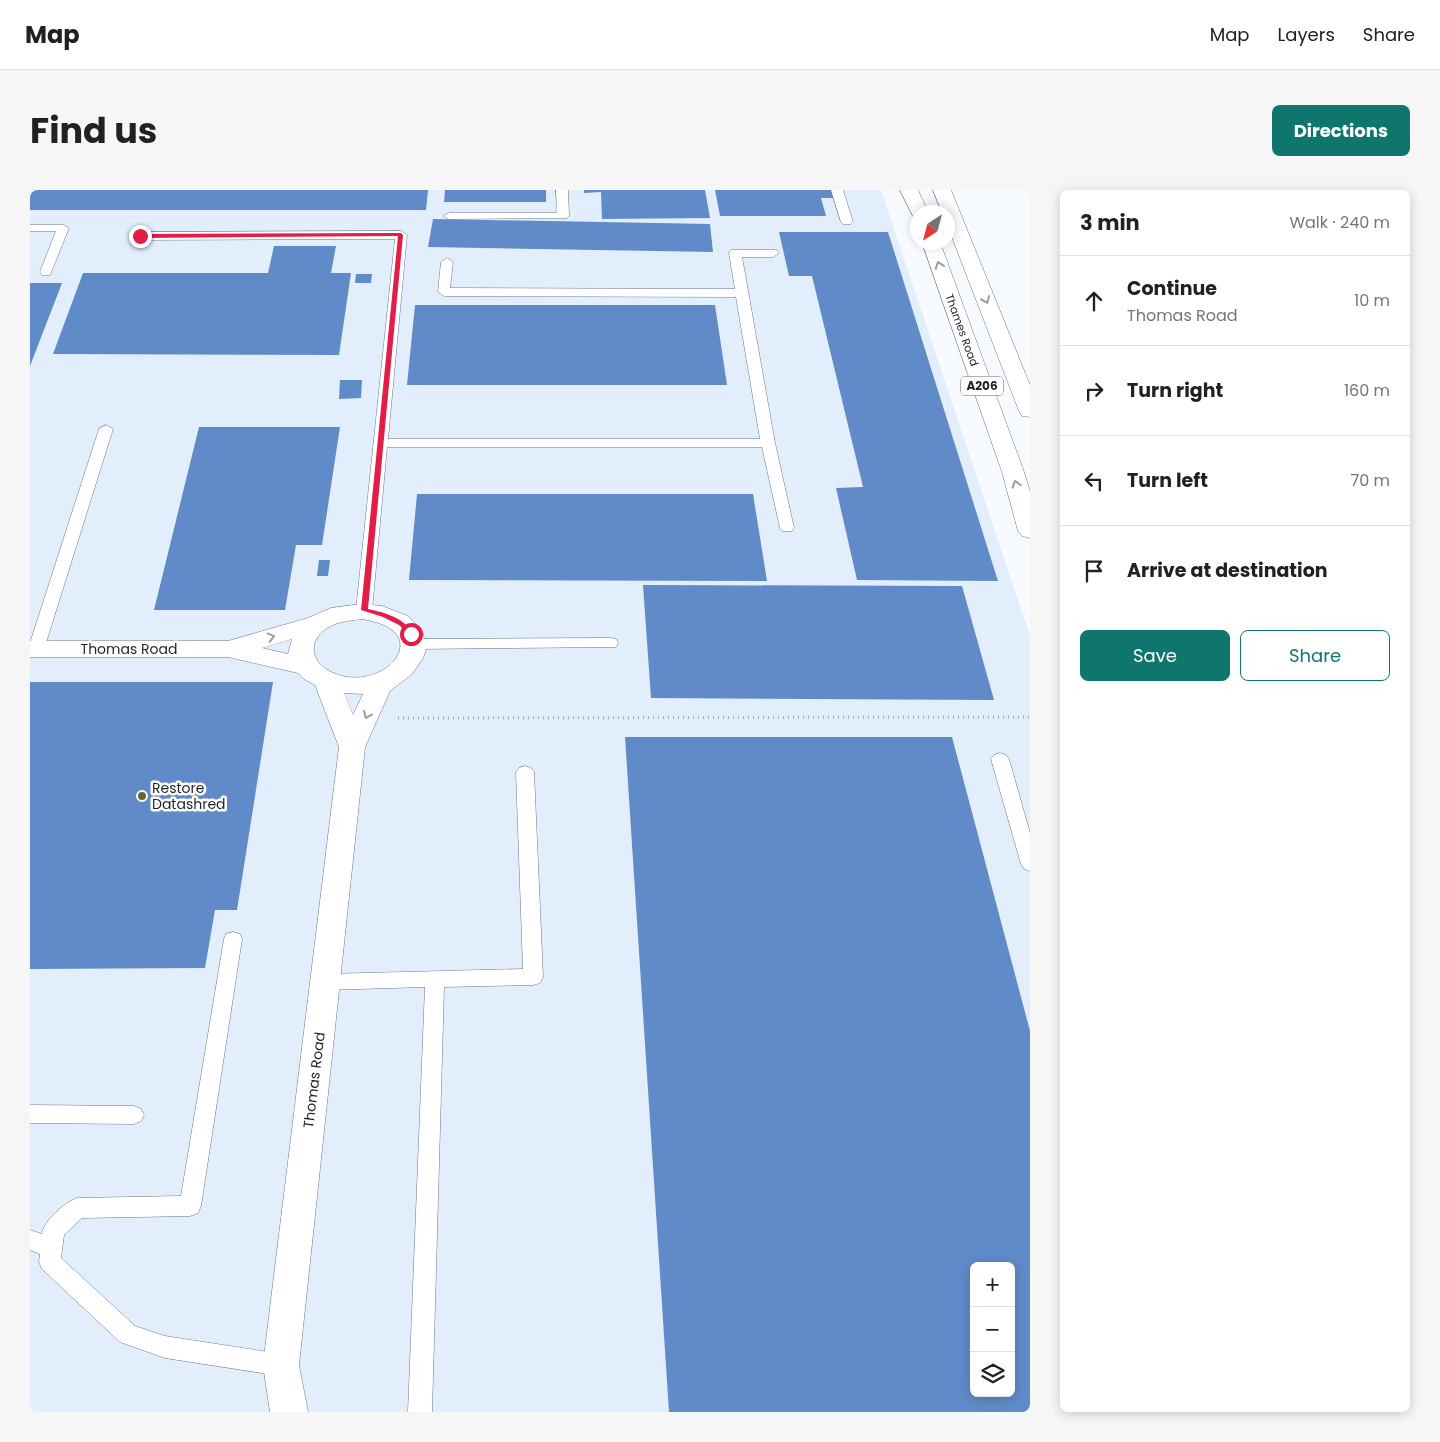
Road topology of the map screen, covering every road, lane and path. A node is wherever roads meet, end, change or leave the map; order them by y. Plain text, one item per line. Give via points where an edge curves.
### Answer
1 (562, 190) edge
2 (837, 190) edge
3 (909, 190) edge
4 (942, 190) edge
5 (916, 205) edge
6 (449, 216) dead end
7 (847, 222) dead end
8 (30, 228) edge
9 (140, 236) dead end
10 (933, 250) edge
11 (773, 253) dead end
12 (447, 262) dead end
13 (46, 272) dead end
14 (742, 293) junction
15 (1030, 411) edge
16 (106, 429) dead end
17 (380, 443) junction
18 (768, 444) junction
19 (787, 528) dead end
20 (1030, 531) edge
21 (364, 610) junction
22 (314, 626) junction
23 (610, 643) dead end
24 (413, 644) junction
25 (33, 649) edge
26 (228, 649) junction
27 (306, 666) junction
28 (327, 682) junction
29 (382, 682) junction
30 (1030, 717) edge
31 (366, 718) junction
32 (352, 748) junction
33 (1000, 759) dead end
34 (525, 772) dead end
35 (1030, 864) edge
36 (233, 939) dead end
37 (435, 980) junction
38 (325, 982) junction
39 (30, 1114) edge
40 (134, 1115) dead end
41 (30, 1240) edge
42 (51, 1248) junction
43 (281, 1365) junction
44 (289, 1412) edge
45 (420, 1412) edge

1 - 6 lane via 563,216
2 - 7 lane
3 - 5 street
4 -> 15 street, A206
8 - 13 lane via 63,228
9 - 17 lane via 401,235
20 -> 10 street, Thames Road / A206 via 1013,472
11 - 14 lane via 734,253
12 - 14 lane via 444,292
14 - 18 lane
16 - 25 lane
17 - 18 lane
17 - 21 lane
18 - 19 lane
21 - 22 street, Thomas Road via 329,617
21 - 24 street, Thomas Road via 402,623 411,634
26 -> 22 street, Thomas Road
22 - 27 street via 301,643 300,656
23 - 24 lane
24 - 29 street, Thomas Road via 410,659 393,677
25 - 26 street, Thomas Road
26 - 27 street, Thomas Road
27 - 28 street, Thomas Road
28 - 29 street, Thomas Road via 361,686
28 - 32 street, Thomas Road
29 -> 31 street, Thomas Road
30 - 31 path
31 - 32 street, Thomas Road
32 - 38 street, Thomas Road
33 - 35 lane
34 - 37 lane via 533,977
36 - 42 lane via 190,1206 77,1208 53,1231
37 - 38 lane
37 - 45 lane
38 - 43 street, Thomas Road
39 - 40 lane
41 - 42 lane
42 - 43 lane via 50,1262 128,1334 165,1347
43 - 44 street, Thomas Road

